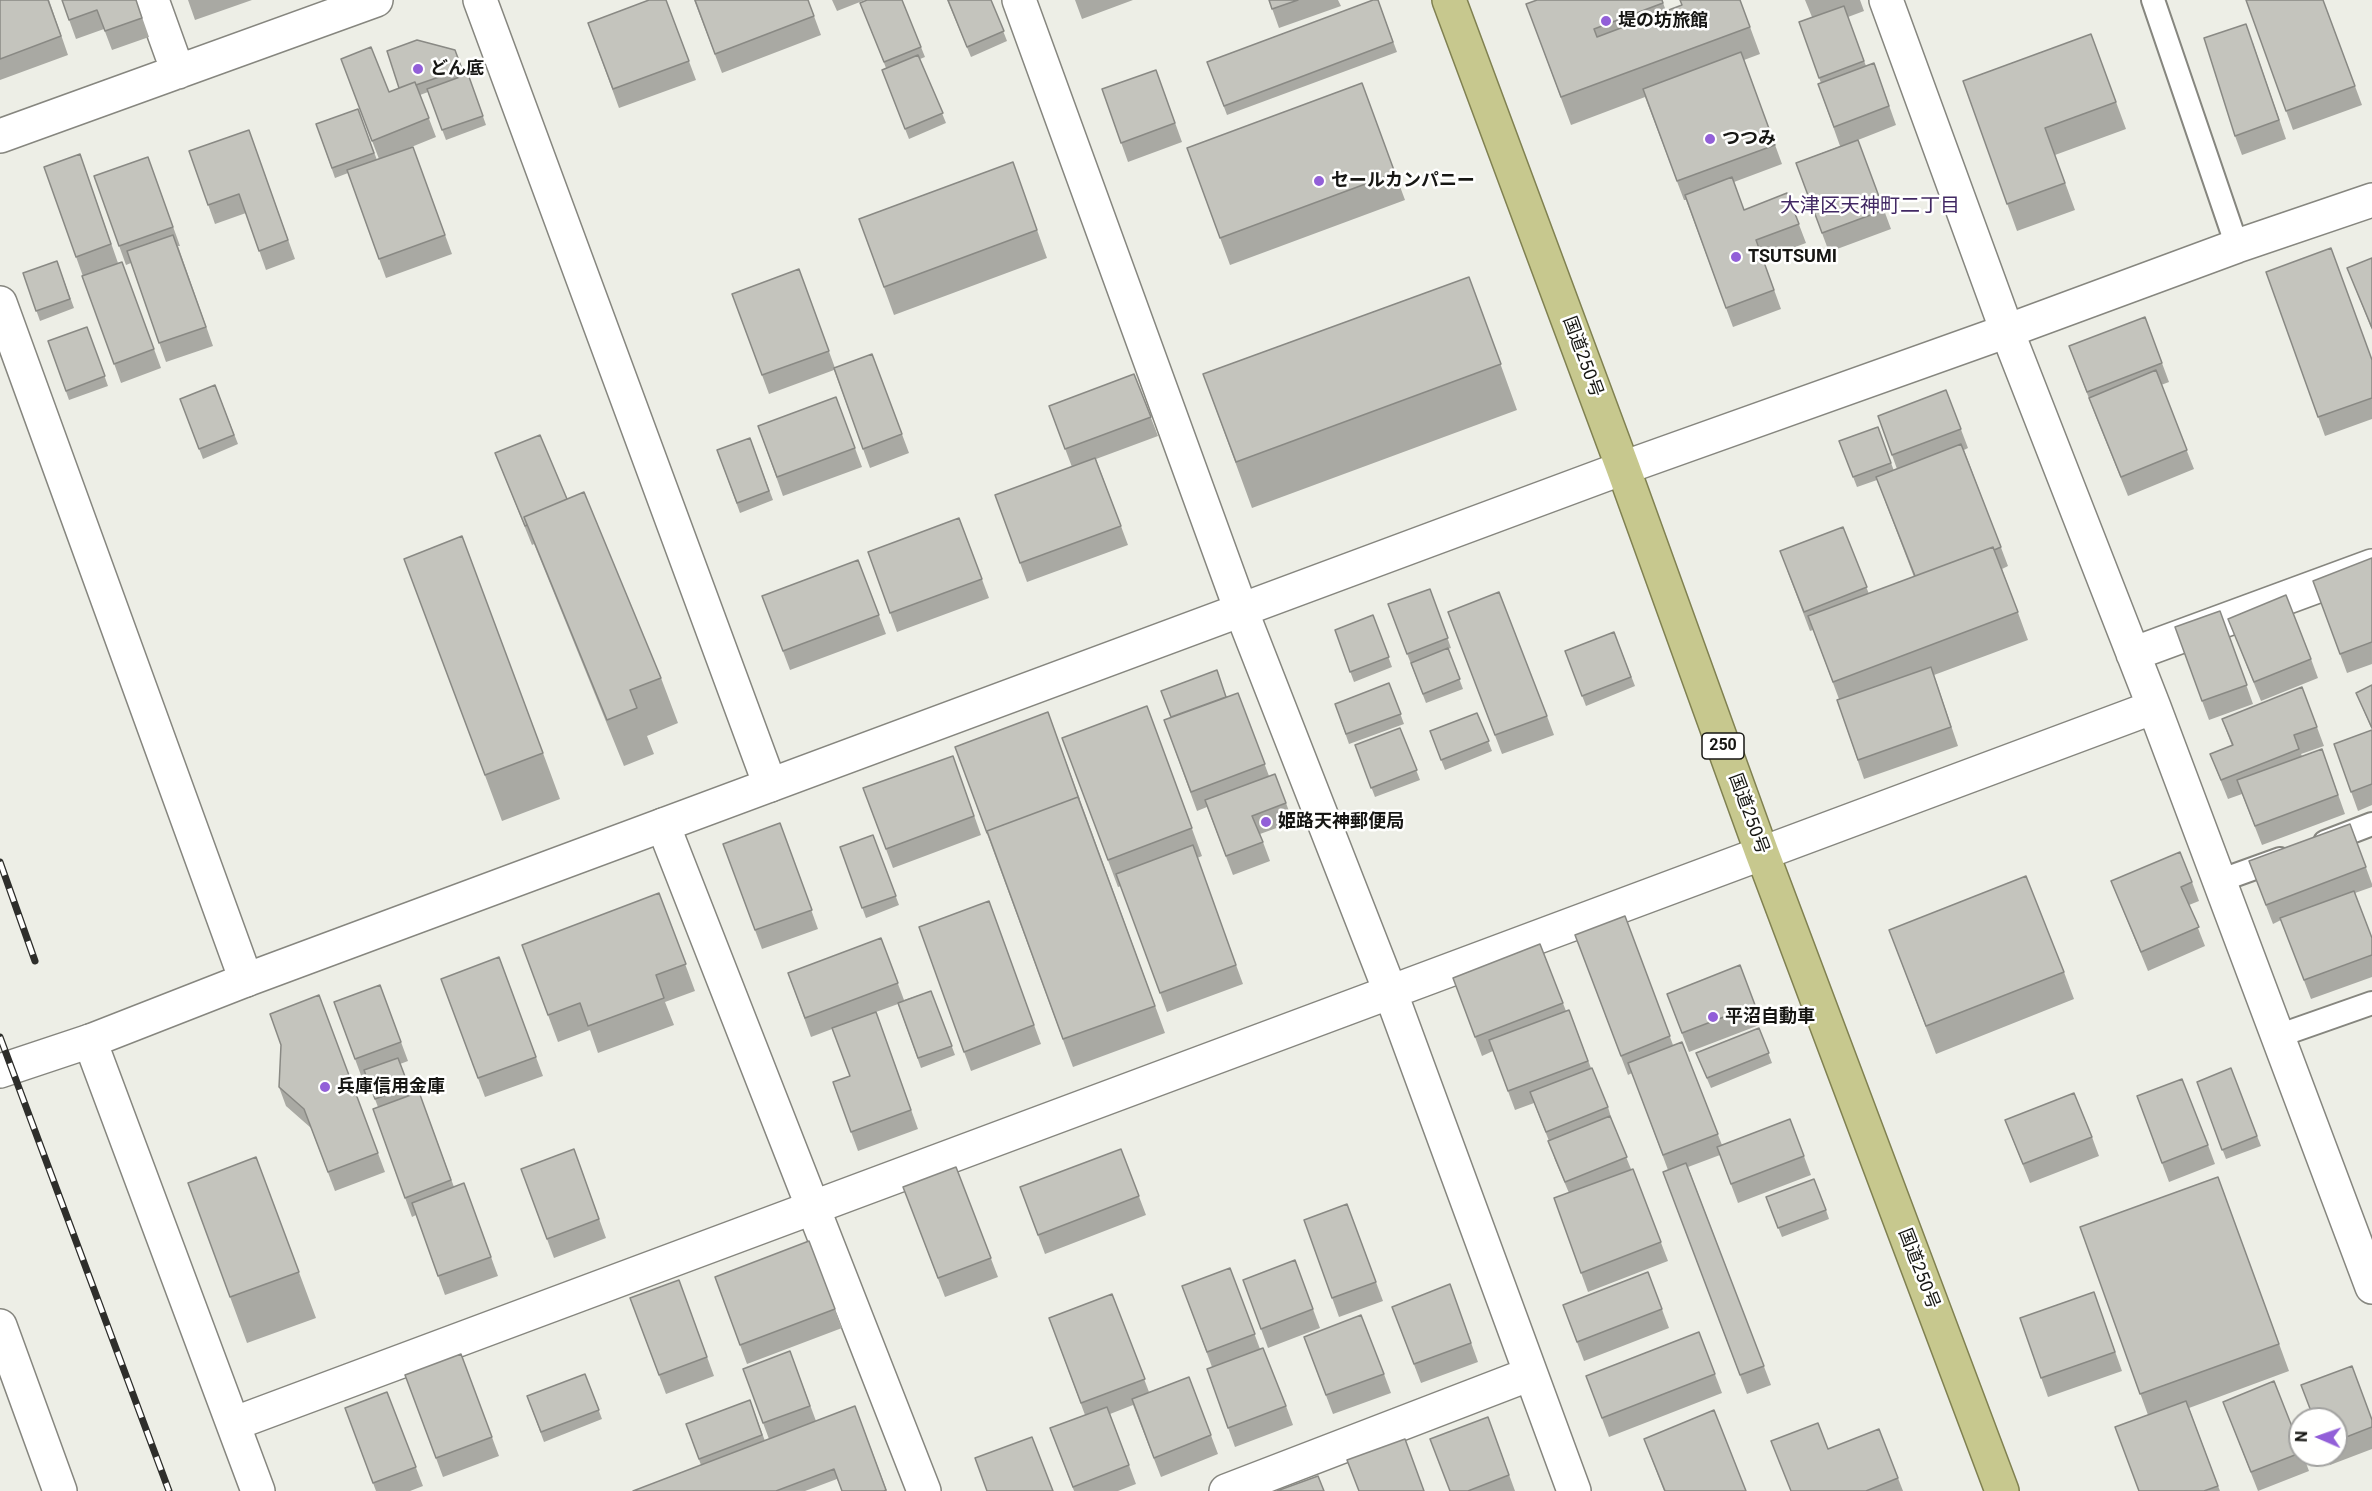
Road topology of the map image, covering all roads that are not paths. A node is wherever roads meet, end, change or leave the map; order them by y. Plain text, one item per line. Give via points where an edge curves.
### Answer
1 (152, 0) edge
2 (376, 0) edge
3 (480, 0) edge
4 (1019, 0) edge
5 (1449, 0) edge
6 (1886, 0) edge
7 (2153, 0) edge
8 (178, 72) junction
9 (0, 136) edge
10 (2372, 200) edge
11 (2236, 246) junction
12 (0, 303) edge
13 (2007, 331) junction
14 (1623, 468) junction
15 (2372, 566) edge
16 (1242, 609) junction
17 (2133, 654) junction
18 (2154, 707) junction
19 (770, 785) junction
20 (2372, 824) edge
21 (663, 825) junction
22 (1762, 853) junction
23 (2219, 881) junction
24 (246, 980) junction
25 (1390, 991) junction
26 (2372, 1003) edge
27 (2278, 1036) junction
28 (90, 1041) junction
29 (0, 1071) edge
30 (813, 1206) junction
31 (2372, 1287) edge
32 (0, 1326) edge
33 (1530, 1374) junction
34 (233, 1424) junction
35 (52, 1489) edge
36 (258, 1491) edge
37 (924, 1491) edge
38 (1226, 1491) edge
39 (1574, 1491) edge
40 (2002, 1491) edge

1 - 8 street
2 - 8 street
3 - 19 street
4 - 16 street
5 - 14 highway, 国道250号 / 250
6 - 13 street
7 - 11 lane
8 - 9 street
10 - 11 street
11 - 13 street
12 - 24 street
13 - 14 street
13 - 17 street
14 - 16 street
14 - 22 highway, 国道250号 / 250
15 - 17 street
16 - 19 street
16 - 25 street
17 - 18 street
18 - 22 street
18 - 23 street
19 - 21 street
20 - 23 lane
21 - 24 street
21 - 30 street
22 - 25 street
22 - 40 highway, 国道250号 / 250
23 - 27 street
24 - 28 street
25 - 30 street
25 - 33 street
26 - 27 lane
27 - 31 street
28 - 29 street
28 - 34 street
30 - 34 street
30 - 37 street
32 - 35 street
33 - 38 street
33 - 39 street
34 - 36 street

